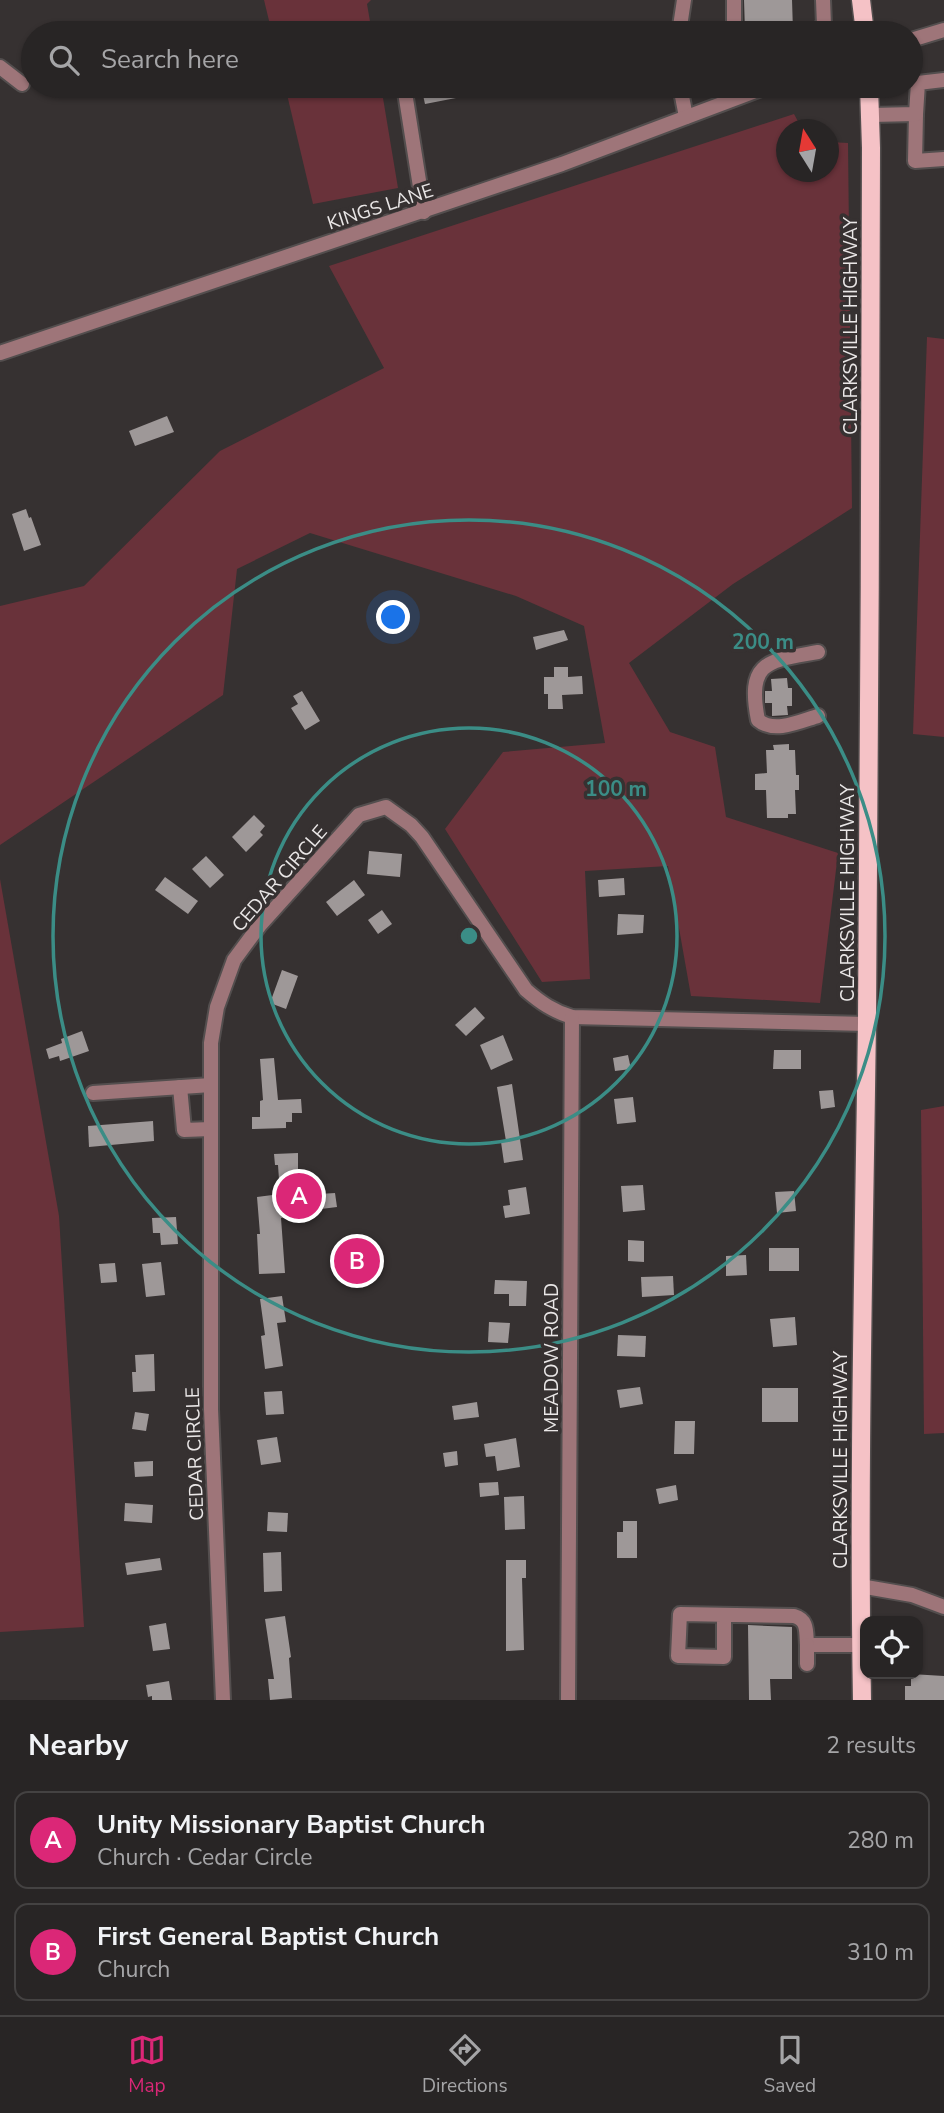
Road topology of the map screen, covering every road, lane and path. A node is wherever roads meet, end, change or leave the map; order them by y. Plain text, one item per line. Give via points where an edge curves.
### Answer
1 (684, 0) edge
2 (734, 0) edge
3 (823, 0) edge
4 (861, 0) edge
5 (680, 21) edge
6 (734, 21) edge
7 (824, 21) edge
8 (864, 21) edge
9 (944, 30) edge
10 (923, 36) edge
11 (0, 67) edge
12 (944, 80) edge
13 (923, 82) edge
14 (21, 83) edge
15 (406, 98) edge
16 (682, 98) edge
17 (727, 98) edge
18 (870, 98) edge
19 (917, 98) edge
20 (916, 114) junction
21 (871, 115) junction
22 (686, 117) junction
23 (944, 159) edge
24 (424, 212) junction
25 (0, 353) edge
26 (818, 652) dead end
27 (818, 716) dead end
28 (572, 1017) junction
29 (867, 1024) junction
30 (211, 1085) junction
31 (180, 1087) junction
32 (93, 1093) dead end
33 (211, 1129) junction
34 (860, 1586) junction
35 (944, 1607) edge
36 (724, 1615) dead end
37 (861, 1616) edge
38 (807, 1645) junction
39 (860, 1645) edge
40 (807, 1664) dead end
41 (862, 1679) edge
42 (223, 1700) edge
43 (568, 1700) edge
44 (862, 1700) edge

1 - 5 street
2 - 6 street
3 - 7 street
4 - 8 main road
9 - 10 street
11 - 14 street
12 - 13 street
15 - 24 street
16 - 22 street
17 - 22 street, KINGS LANE
18 - 21 main road, CLARKSVILLE HIGHWAY
19 - 20 street
20 - 21 street
20 - 23 street via 915,161
21 - 29 main road, CLARKSVILLE HIGHWAY
22 - 24 street, KINGS LANE
24 - 25 street, KINGS LANE
26 - 27 street via 765,665 756,687 758,720 764,726
28 - 29 street, CEDAR CIRCLE
28 - 30 street, CEDAR CIRCLE via 548,1008 526,990 422,837 386,807 359,815 234,960 217,1007
28 - 43 street, MEADOW ROAD
29 - 34 main road, CLARKSVILLE HIGHWAY
30 - 31 street
30 - 33 street, CEDAR CIRCLE
31 - 32 street
31 - 33 street via 184,1130
33 - 42 street, CEDAR CIRCLE via 211,1409
34 - 35 street via 912,1595
34 - 37 main road, CLARKSVILLE HIGHWAY
36 - 38 street via 801,1618 806,1623
38 - 39 street
38 - 40 street
41 - 44 main road, CLARKSVILLE HIGHWAY

